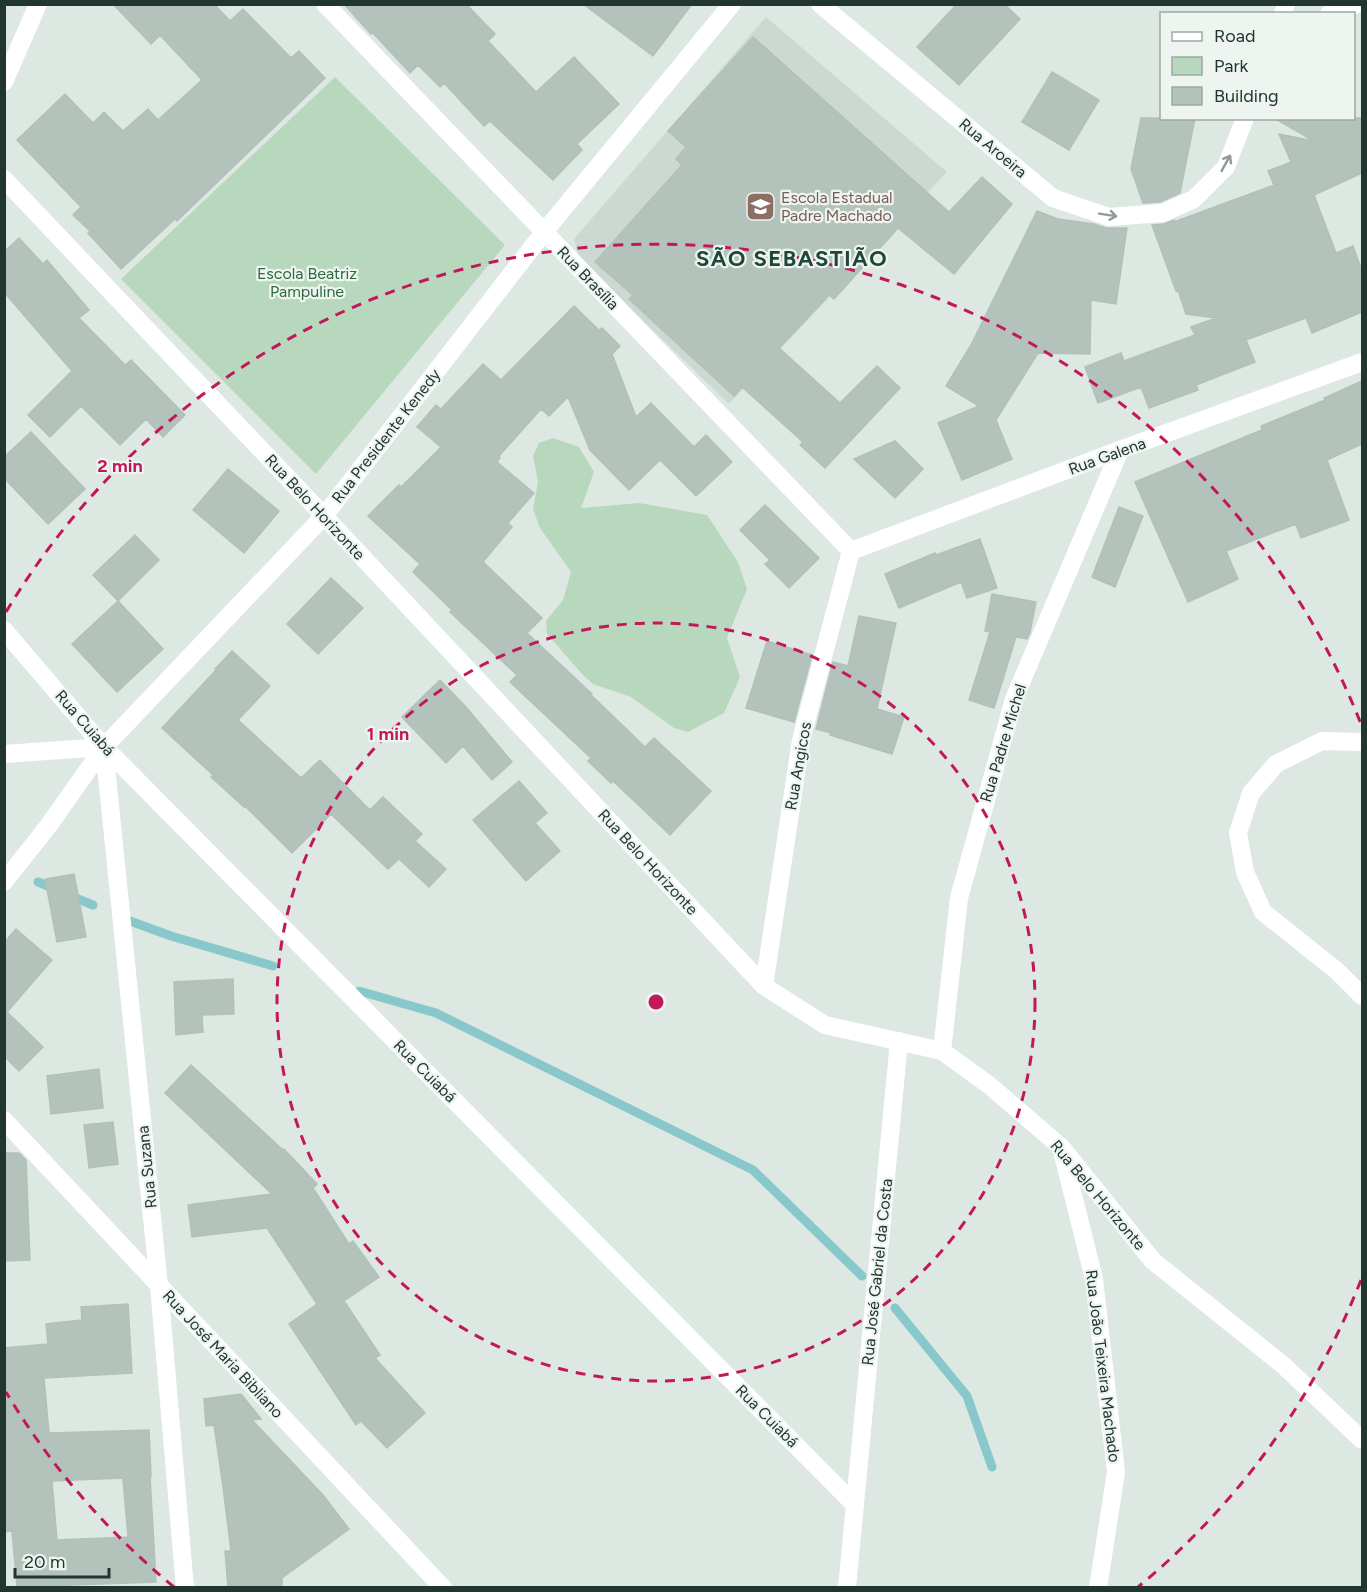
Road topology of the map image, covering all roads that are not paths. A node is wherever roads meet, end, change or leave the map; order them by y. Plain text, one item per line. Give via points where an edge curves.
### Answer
1 (38, 4) edge
2 (325, 4) edge
3 (732, 4) edge
4 (820, 4) edge
5 (1357, 4) edge
6 (1335, 12) edge
7 (4, 82) edge
8 (1244, 120) edge
9 (4, 179) edge
10 (544, 232) junction
11 (1362, 362) edge
12 (1120, 450) junction
13 (324, 516) junction
14 (851, 551) junction
15 (4, 630) edge
16 (1362, 742) edge
17 (104, 747) junction
18 (4, 754) edge
19 (4, 882) edge
20 (764, 986) junction
21 (1362, 996) edge
22 (899, 1041) junction
23 (942, 1051) junction
24 (4, 1120) edge
25 (1062, 1147) junction
26 (159, 1286) junction
27 (1362, 1440) edge
28 (854, 1504) junction
29 (185, 1587) edge
30 (443, 1587) edge
31 (847, 1587) edge
32 (1098, 1587) edge

1 - 7 street
2 - 10 street, Rua Brasília
3 - 10 street, Rua Presidente Kenedy
4 -> 8 street, Rua Aroeira via 1053,198 1109,217 1162,213 1194,199 1226,167
5 - 6 street
9 - 13 street, Rua Belo Horizonte
10 - 13 street, Rua Presidente Kenedy
10 - 14 street, Rua Brasília
11 - 12 street, Rua Galena
12 - 14 street, Rua Galena
12 - 23 street, Rua Padre Michel via 1014,699 959,898
13 - 17 street, Rua Presidente Kenedy
13 - 20 street, Rua Belo Horizonte
14 - 20 street, Rua Angicos via 801,740
15 - 17 street, Rua Cuiabá
16 - 21 street via 1322,741 1276,764 1251,792 1238,833 1245,872 1263,912
17 - 18 street
17 - 19 street, Rua Presidente Kenedy
17 - 26 street, Rua Suzana
17 - 28 street, Rua Cuiabá
20 - 22 street, Rua Belo Horizonte via 825,1024
22 - 23 street, Rua Belo Horizonte
22 - 28 street, Rua José Gabriel da Costa
23 - 25 street, Rua Belo Horizonte
24 - 26 street, Rua José Maria Bibliano
25 - 27 street, Rua Belo Horizonte via 1153,1261 1283,1365
25 - 32 street, Rua João Teixeira Machado via 1094,1279 1116,1472
26 - 29 street, Rua Suzana
26 - 30 street, Rua José Maria Bibliano
28 - 31 street, Rua José Gabriel da Costa

